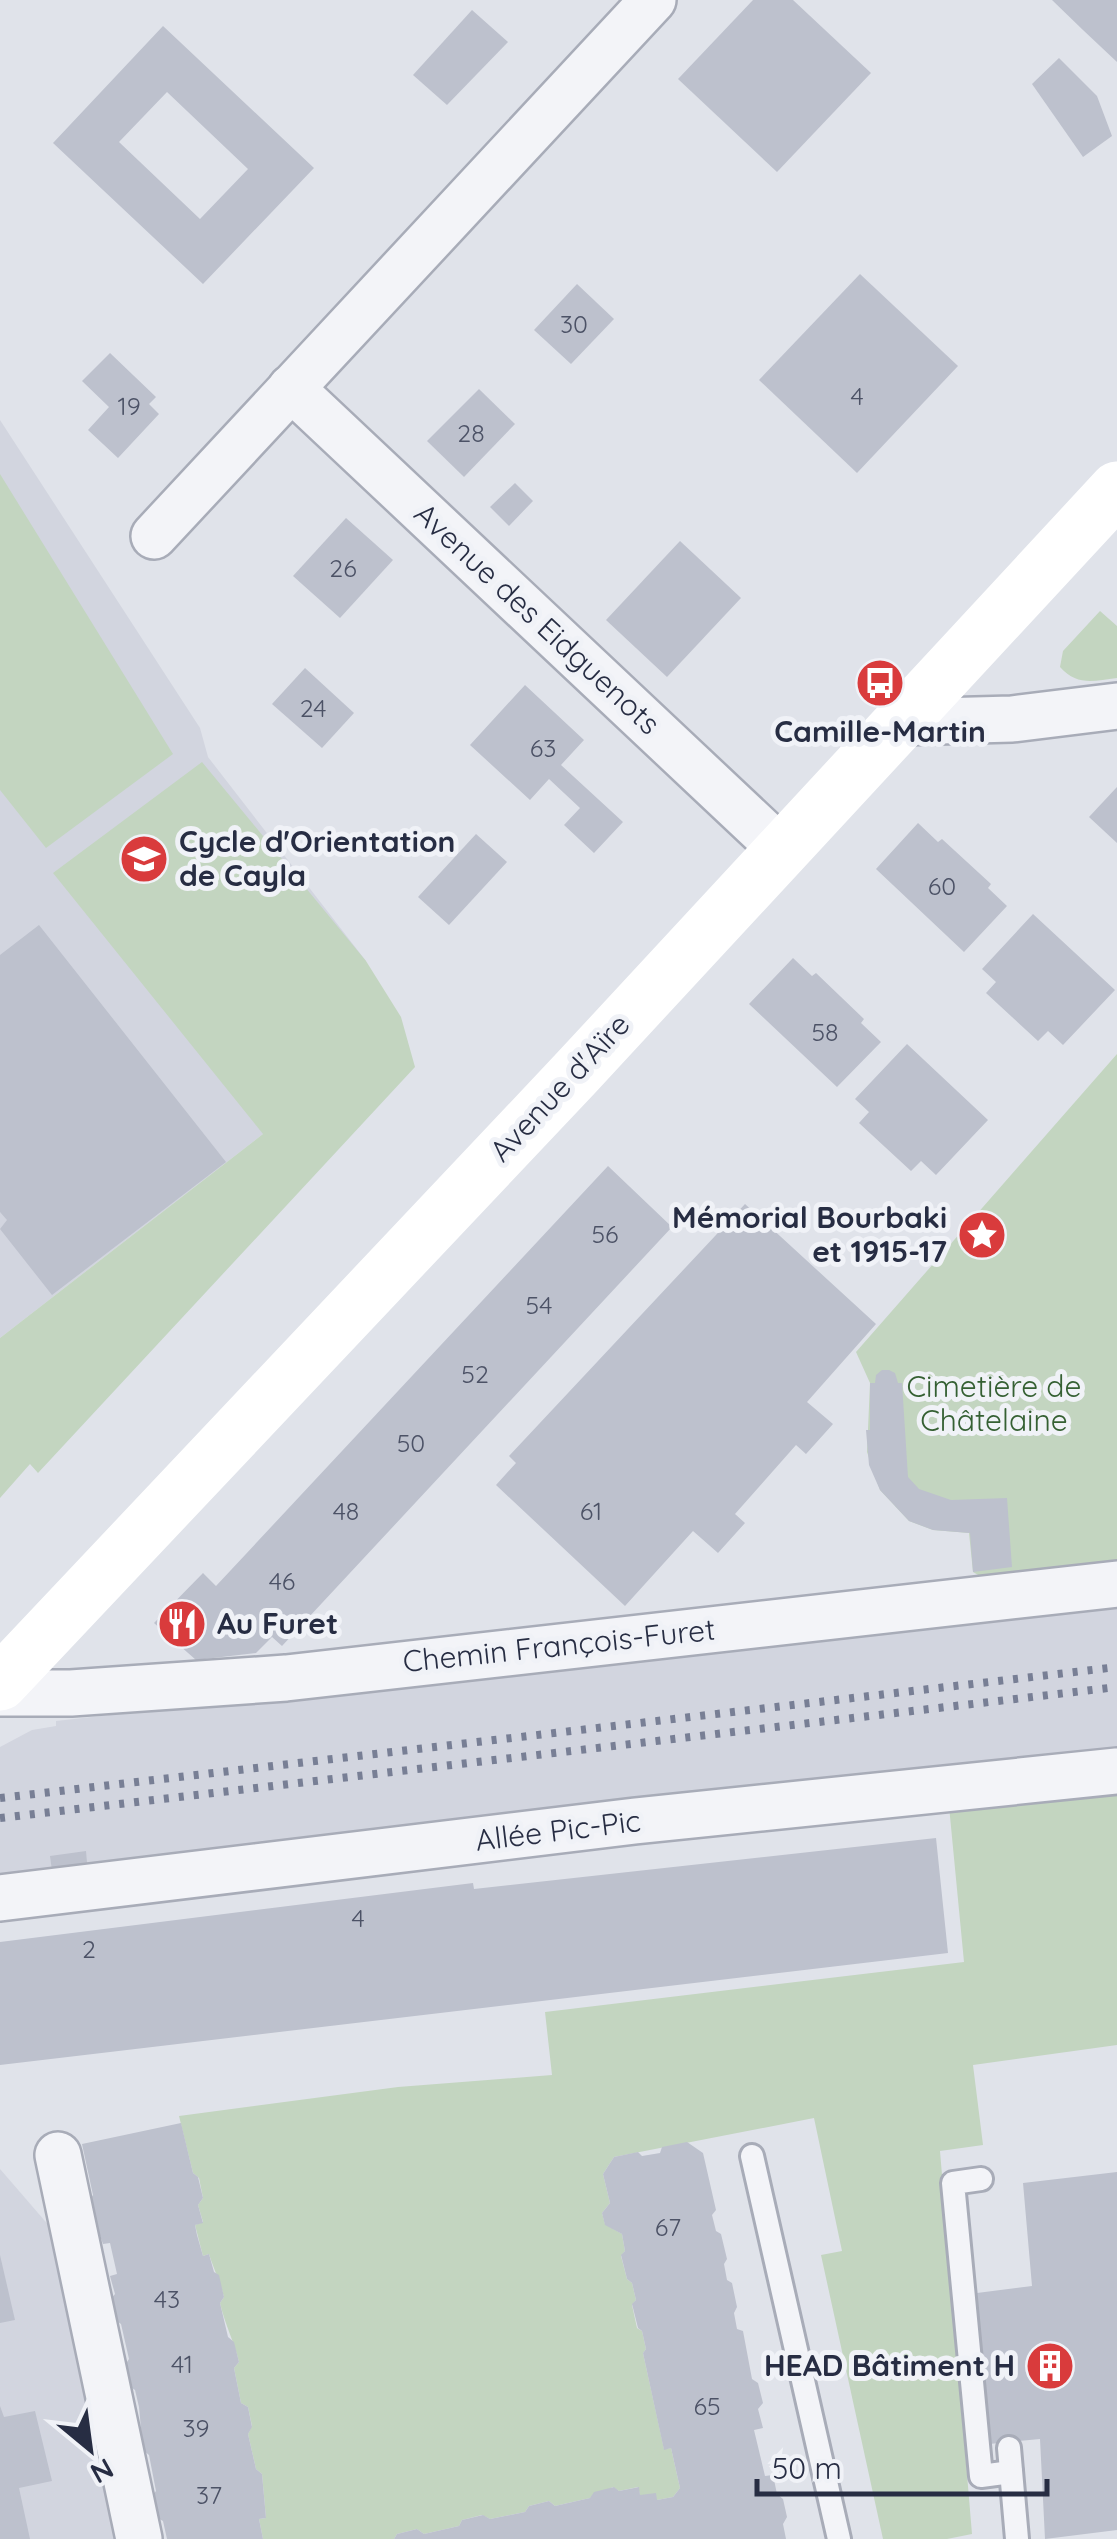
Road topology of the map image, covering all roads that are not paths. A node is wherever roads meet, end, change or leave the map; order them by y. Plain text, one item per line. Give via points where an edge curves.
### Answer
1 (653, 0) edge
2 (290, 388) junction
3 (1117, 489) edge
4 (154, 536) dead end
5 (1117, 706) edge
6 (902, 722) junction
7 (783, 850) junction
8 (1117, 1584) edge
9 (0, 1683) edge
10 (0, 1693) edge
11 (1117, 1771) edge
12 (0, 1898) edge
13 (58, 2154) dead end
14 (752, 2156) dead end
15 (981, 2179) dead end
16 (1008, 2448) dead end
17 (1011, 2472) junction
18 (139, 2539) edge
19 (839, 2539) edge
20 (1017, 2539) edge

1 - 2 street
2 - 4 street
2 - 7 street, Avenue des Eidguenots
3 - 6 main road, Avenue d'Aïre
5 - 6 street via 1012,719
6 - 7 main road, Avenue d'Aïre
7 - 9 main road, Avenue d'Aïre
8 - 10 street, Chemin François-Furet via 286,1678
11 - 12 street, Allée Pic-Pic
13 - 18 street
14 - 19 lane
15 - 17 lane via 953,2182 979,2457 981,2476
16 - 17 lane
17 - 20 lane

